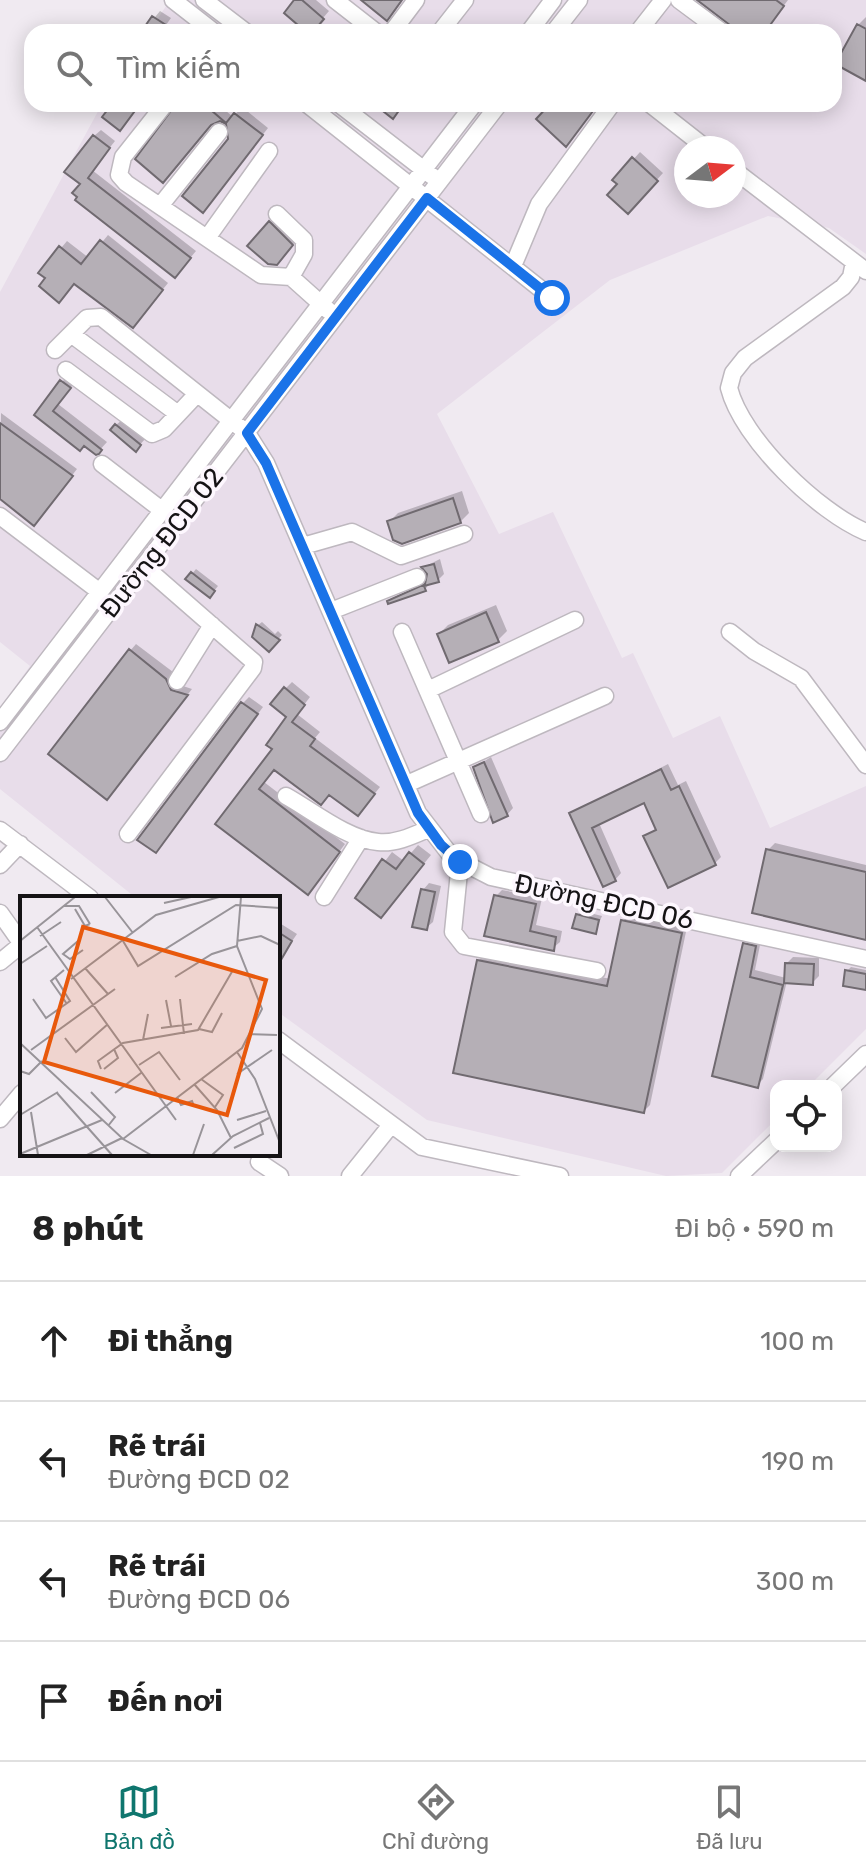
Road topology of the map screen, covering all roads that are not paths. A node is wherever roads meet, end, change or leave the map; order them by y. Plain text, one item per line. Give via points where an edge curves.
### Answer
1 (173, 0) edge
2 (204, 0) edge
3 (335, 0) edge
4 (416, 0) edge
5 (465, 0) edge
6 (553, 0) edge
7 (579, 0) edge
8 (663, 0) edge
9 (679, 0) edge
10 (540, 17) junction
11 (204, 24) edge
12 (236, 24) edge
13 (355, 24) edge
14 (398, 24) edge
15 (446, 24) edge
16 (535, 24) edge
17 (548, 24) edge
18 (562, 24) edge
19 (644, 24) edge
20 (711, 24) edge
21 (159, 112) edge
22 (317, 112) edge
23 (349, 112) edge
24 (468, 112) edge
25 (493, 112) edge
26 (606, 112) edge
27 (660, 112) edge
28 (219, 132) dead end
29 (691, 136) edge
30 (269, 151) dead end
31 (424, 169) junction
32 (746, 179) edge
33 (439, 182) junction
34 (411, 186) junction
35 (427, 198) junction
36 (160, 206) junction
37 (277, 214) dead end
38 (207, 238) junction
39 (513, 266) junction
40 (860, 267) edge
41 (291, 277) junction
42 (552, 298) dead end
43 (321, 305) junction
44 (336, 316) junction
45 (71, 334) junction
46 (131, 343) junction
47 (55, 350) dead end
48 (111, 365) junction
49 (66, 370) dead end
50 (196, 395) junction
51 (178, 414) junction
52 (231, 422) junction
53 (247, 433) junction
54 (102, 464) dead end
55 (163, 511) junction
56 (0, 516) edge
57 (866, 532) edge
58 (464, 534) dead end
59 (303, 546) junction
60 (145, 567) junction
61 (417, 577) dead end
62 (100, 592) junction
63 (331, 611) junction
64 (575, 620) dead end
65 (212, 625) junction
66 (402, 632) dead end
67 (730, 632) dead end
68 (177, 681) dead end
69 (428, 690) junction
70 (605, 696) dead end
71 (0, 722) edge
72 (0, 753) edge
73 (459, 760) junction
74 (866, 765) edge
75 (407, 784) junction
76 (286, 796) dead end
77 (481, 814) dead end
78 (428, 829) junction
79 (0, 830) edge
80 (128, 834) dead end
81 (361, 838) junction
82 (20, 844) junction
83 (460, 862) junction
84 (0, 865) edge
85 (87, 896) edge
86 (324, 897) dead end
87 (0, 913) edge
88 (20, 941) edge
89 (20, 946) edge
90 (866, 959) edge
91 (0, 962) edge
92 (597, 971) dead end
93 (280, 1042) edge
94 (866, 1054) edge
95 (839, 1080) edge
96 (20, 1095) edge
97 (0, 1119) edge
98 (391, 1125) junction
99 (770, 1147) edge
100 (259, 1162) dead end
101 (519, 1172) edge
102 (280, 1176) edge
103 (350, 1176) edge
104 (560, 1176) edge
105 (739, 1176) edge

1 - 11 street
2 - 12 street
3 - 13 street
4 - 14 street
5 - 15 street
6 - 10 street
7 - 18 street
8 - 19 street
9 - 20 street
10 - 16 street
10 - 17 street
21 - 36 street via 123,157 119,175
22 - 34 street
23 - 31 street
24 - 31 street, Đường ĐCD 02
25 - 33 street, Đường ĐCD 02
26 - 39 street via 539,204
27 - 29 street
28 - 36 street
30 - 38 street
31 - 33 street
31 - 34 street, Đường ĐCD 02
32 - 40 street
33 - 35 street, Đường ĐCD 02
34 - 35 street
34 - 43 street, Đường ĐCD 02
35 - 39 street
35 - 44 street, Đường ĐCD 02
36 - 38 street
37 - 41 street via 304,240 304,254
38 - 41 street via 261,275
39 - 42 street
40 - 57 street via 836,295 737,365 729,388 770,455 829,510
41 - 43 street
43 - 44 street
43 - 52 street, Đường ĐCD 02
44 - 53 street, Đường ĐCD 02
45 - 46 street, Đường ĐCD 06 via 93,315
45 - 47 street
45 - 48 street
46 - 48 street
46 - 50 street, Đường ĐCD 06
48 - 51 street
49 - 51 street via 152,434
50 - 51 street
50 - 52 street, Đường ĐCD 06
52 - 53 street, Đường ĐCD 06
52 - 55 street, Đường ĐCD 02
53 - 59 street, Đường ĐCD 06
53 - 60 street, Đường ĐCD 02
54 - 55 street
55 - 62 street, Đường ĐCD 02
56 - 62 street
58 - 59 street via 401,556 352,532
59 - 63 street, Đường ĐCD 06
60 - 65 street
60 - 72 street, Đường ĐCD 02
61 - 63 street
62 - 71 street, Đường ĐCD 02
63 - 75 street, Đường ĐCD 06
64 - 69 street
65 - 68 street
65 - 80 street via 249,656 253,668
66 - 69 street
67 - 74 street via 801,678
69 - 73 street
70 - 73 street
73 - 75 street
73 - 77 street
75 - 78 street, Đường ĐCD 06
76 - 81 street
78 - 81 street via 394,841
78 - 83 street, Đường ĐCD 06
79 - 82 street
81 - 86 street
82 - 84 street
82 - 85 street
83 - 90 street, Đường ĐCD 06 via 491,877
83 - 92 street via 453,932 464,946
87 - 88 street
89 - 91 street
93 - 98 street
94 - 95 street
96 - 97 street
98 - 101 street via 422,1147
98 - 103 street
99 - 105 street
100 - 102 street
101 - 104 street

